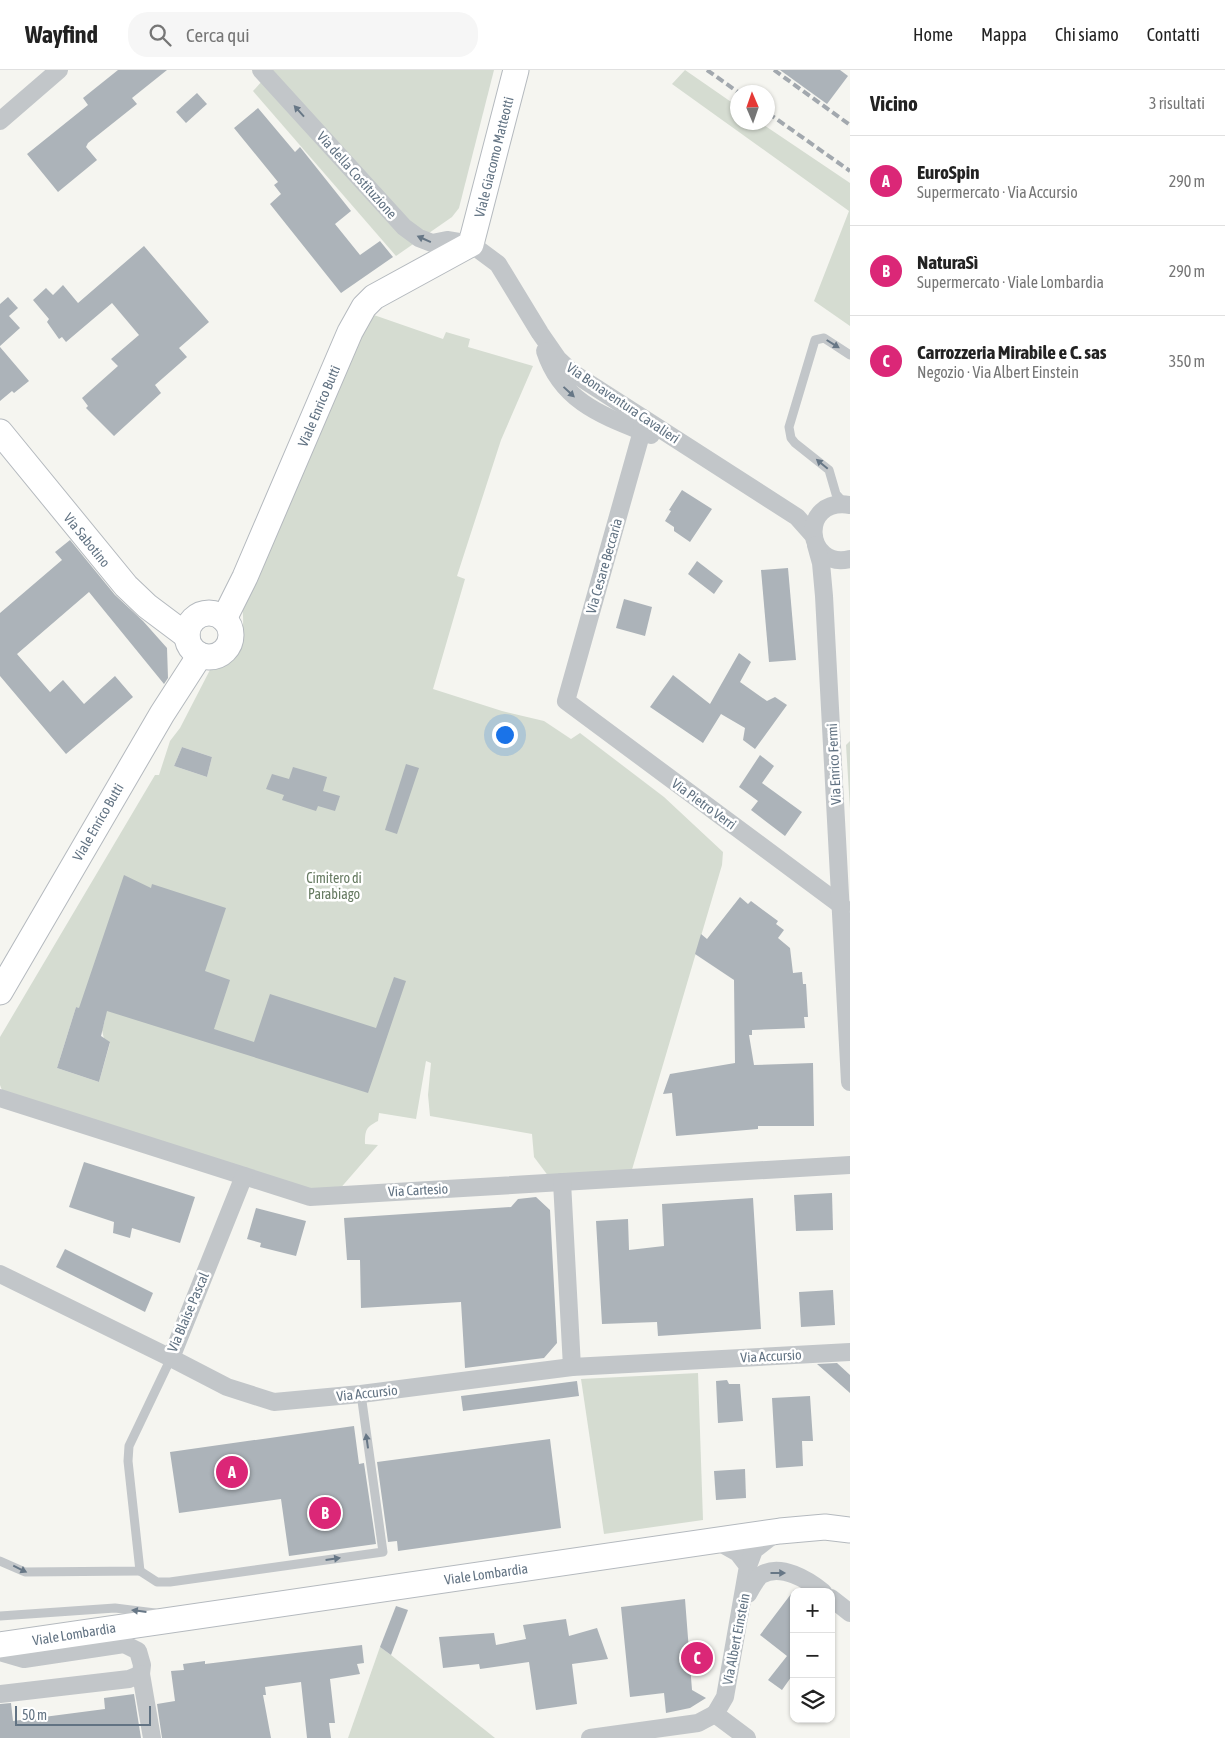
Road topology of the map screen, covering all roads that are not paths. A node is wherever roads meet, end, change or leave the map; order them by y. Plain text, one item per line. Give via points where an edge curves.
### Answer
1 (59, 70) edge
2 (261, 70) edge
3 (516, 70) edge
4 (3, 113) edge
5 (472, 244) junction
6 (850, 355) edge
7 (642, 425) junction
8 (0, 432) edge
9 (760, 492) junction
10 (848, 504) edge
11 (827, 508) junction
12 (814, 540) junction
13 (848, 560) edge
14 (824, 596) junction
15 (224, 619) junction
16 (194, 645) junction
17 (566, 701) joint
18 (842, 906) junction
19 (0, 992) edge
20 (850, 1082) edge
21 (0, 1098) edge
22 (850, 1165) edge
23 (244, 1176) junction
24 (562, 1182) junction
25 (0, 1274) edge
26 (850, 1352) edge
27 (171, 1358) junction
28 (572, 1367) junction
29 (361, 1394) junction
30 (850, 1511) edge
31 (825, 1527) junction
32 (780, 1530) junction
33 (850, 1530) edge
34 (715, 1540) junction
35 (0, 1560) edge
36 (748, 1566) junction
37 (140, 1571) junction
38 (816, 1588) edge
39 (743, 1601) junction
40 (835, 1601) edge
41 (850, 1612) edge
42 (0, 1616) edge
43 (187, 1617) junction
44 (148, 1622) junction
45 (0, 1635) edge
46 (0, 1645) edge
47 (0, 1652) edge
48 (141, 1674) junction
49 (0, 1694) edge
50 (715, 1714) junction
51 (152, 1738) edge
52 (590, 1738) edge
53 (747, 1738) edge

1 - 4 street
5 -> 2 street, Via della Costituzione via 447,240 432,243 404,227
3 - 5 street, Viale Giacomo Matteotti
5 - 7 street, Via Bonaventura Cavalieri via 498,264 540,334 550,366 561,384 597,412
5 - 15 street, Viale Enrico Butti via 374,297 364,307 350,332
10 -> 6 lane via 836,494 829,470 791,438 789,427 815,340 824,338
7 - 9 street, Via Bonaventura Cavalieri via 689,448
7 - 17 street, Via Cesare Beccaria
8 - 16 street, Via Sabotino via 126,586
9 - 11 street, Via Bonaventura Cavalieri via 799,506
9 - 12 street, Via Bonaventura Cavalieri via 797,517
10 - 11 street, Via Bonaventura Cavalieri
11 - 12 street via 817,517
12 - 13 street, Via Bonaventura Cavalieri via 830,558
12 - 14 street, Via Enrico Fermi via 821,563
13 - 14 street, Via Enrico Fermi via 830,574
14 - 18 street, Via Enrico Fermi
15 - 16 street via 208,613 193,620
15 - 16 street via 231,634 229,644 217,655
16 - 19 street, Viale Enrico Butti via 162,714
17 - 18 street, Via Pietro Verri
18 - 20 street, Via Enrico Fermi
21 - 23 street, Via Cartesio
22 - 24 street, Via Cartesio
23 - 24 street, Via Cartesio via 310,1197
23 - 27 street, Via Blaise Pascal
24 - 28 street
25 - 27 street, Via Blaise Pascal
26 - 28 street, Via Accursio
27 - 29 street, Via Accursio via 227,1388 274,1402
27 - 37 lane via 129,1446
28 - 29 street, Via Accursio
37 -> 29 lane via 157,1582 170,1582 383,1552
30 - 31 street, Viale Lombardia
31 - 32 street, Viale Lombardia
31 - 33 street, Viale Lombardia
32 - 34 street, Viale Lombardia
32 - 36 street via 754,1550
34 - 36 street via 738,1553
34 - 43 street, Viale Lombardia
35 -> 37 lane via 25,1572
36 - 39 street, Via Albert Einstein
39 -> 38 street via 761,1575 776,1571 795,1575
39 - 50 street, Via Albert Einstein via 725,1697
40 - 41 street
43 -> 42 lane via 115,1608
43 - 44 street, Viale Lombardia
44 - 45 street, Viale Lombardia
44 - 46 street, Viale Lombardia
47 - 48 street via 24,1659 124,1644 138,1651
48 - 49 street via 129,1679
48 - 51 street
50 - 52 street via 698,1723
50 - 53 street

